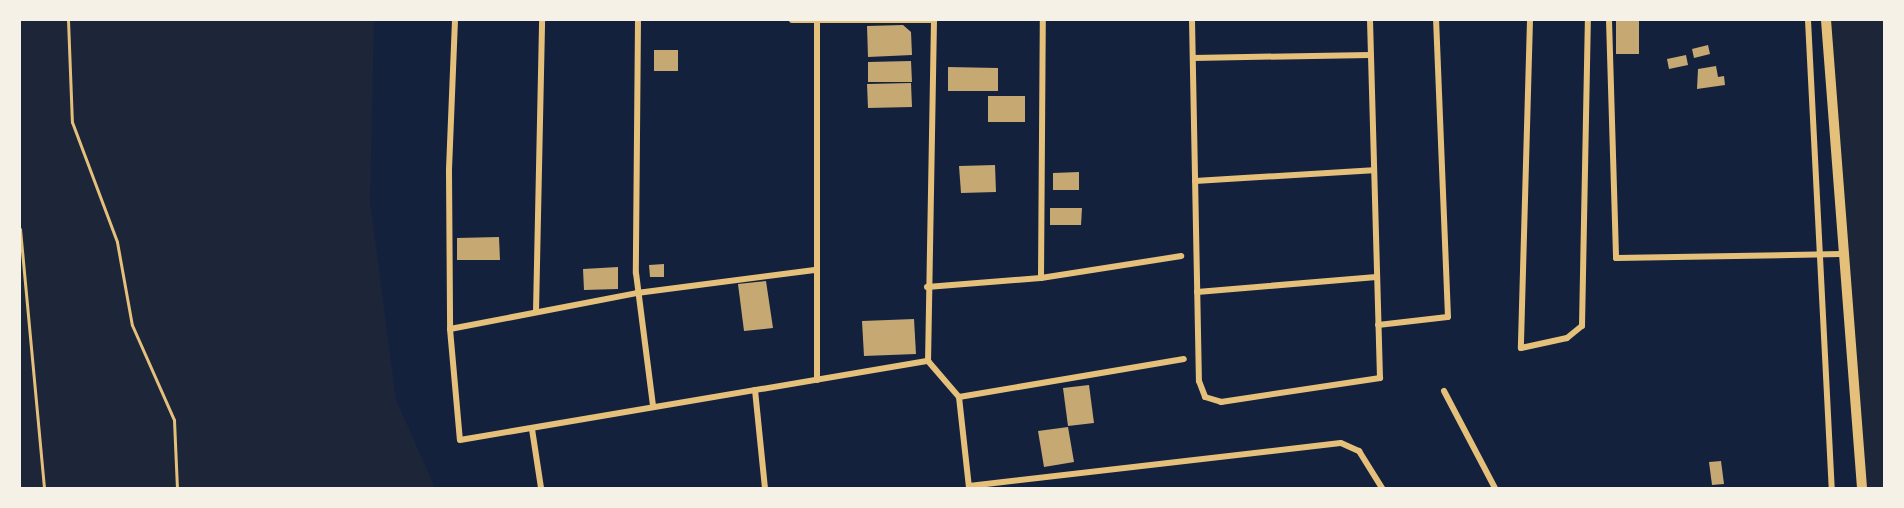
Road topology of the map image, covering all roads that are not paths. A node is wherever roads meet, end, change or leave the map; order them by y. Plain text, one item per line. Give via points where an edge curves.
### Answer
1 (455, 20) edge
2 (542, 20) edge
3 (638, 20) edge
4 (792, 20) edge
5 (817, 20) edge
6 (934, 20) edge
7 (1043, 20) edge
8 (1192, 20) edge
9 (1370, 20) edge
10 (1436, 20) edge
11 (1530, 20) edge
12 (1588, 20) edge
13 (1609, 20) edge
14 (1808, 20) edge
15 (1826, 20) edge
16 (1370, 55) junction
17 (1193, 58) junction
18 (1373, 171) junction
19 (1195, 181) junction
20 (1841, 254) junction
21 (1181, 256) dead end
22 (1821, 256) junction
23 (815, 270) junction
24 (1376, 277) junction
25 (1041, 278) junction
26 (927, 287) junction
27 (1197, 292) junction
28 (637, 293) junction
29 (536, 312) junction
30 (1378, 325) junction
31 (450, 329) junction
32 (1184, 359) dead end
33 (928, 361) junction
34 (817, 380) junction
35 (755, 390) junction
36 (1444, 391) dead end
37 (959, 397) junction
38 (653, 405) junction
39 (532, 429) junction
40 (969, 487) edge
41 (541, 489) edge
42 (765, 489) edge
43 (1382, 489) edge
44 (1495, 489) edge
45 (1832, 489) edge
46 (1862, 489) edge

1 - 31 street via 449,171
2 - 29 street
3 - 28 street
4 - 5 street
5 - 6 street
5 - 23 street
6 - 26 street
7 - 25 street
8 - 17 street
9 - 16 street
10 - 30 street via 1448,317
11 - 12 street via 1521,348 1567,338 1582,326
13 - 22 street via 1616,258
14 - 22 street
15 - 20 street
16 - 17 street
16 - 18 street
17 - 19 street
18 - 19 street
18 - 24 street
19 - 27 street
20 - 22 street
20 - 46 street
21 - 25 street
22 - 45 street
23 - 28 street
23 - 34 street
24 - 27 street
24 - 30 street
25 - 26 street
26 - 33 street
27 - 30 street via 1199,381 1205,397 1212,401 1380,378
28 - 29 street
28 - 38 street
29 - 31 street
31 - 39 street via 460,440
32 - 37 street
33 - 34 street
33 - 37 street
34 - 35 street
35 - 38 street
35 - 42 street
36 - 44 street
37 - 40 street
38 - 39 street
39 - 41 street
40 - 43 street via 1341,443 1359,451

